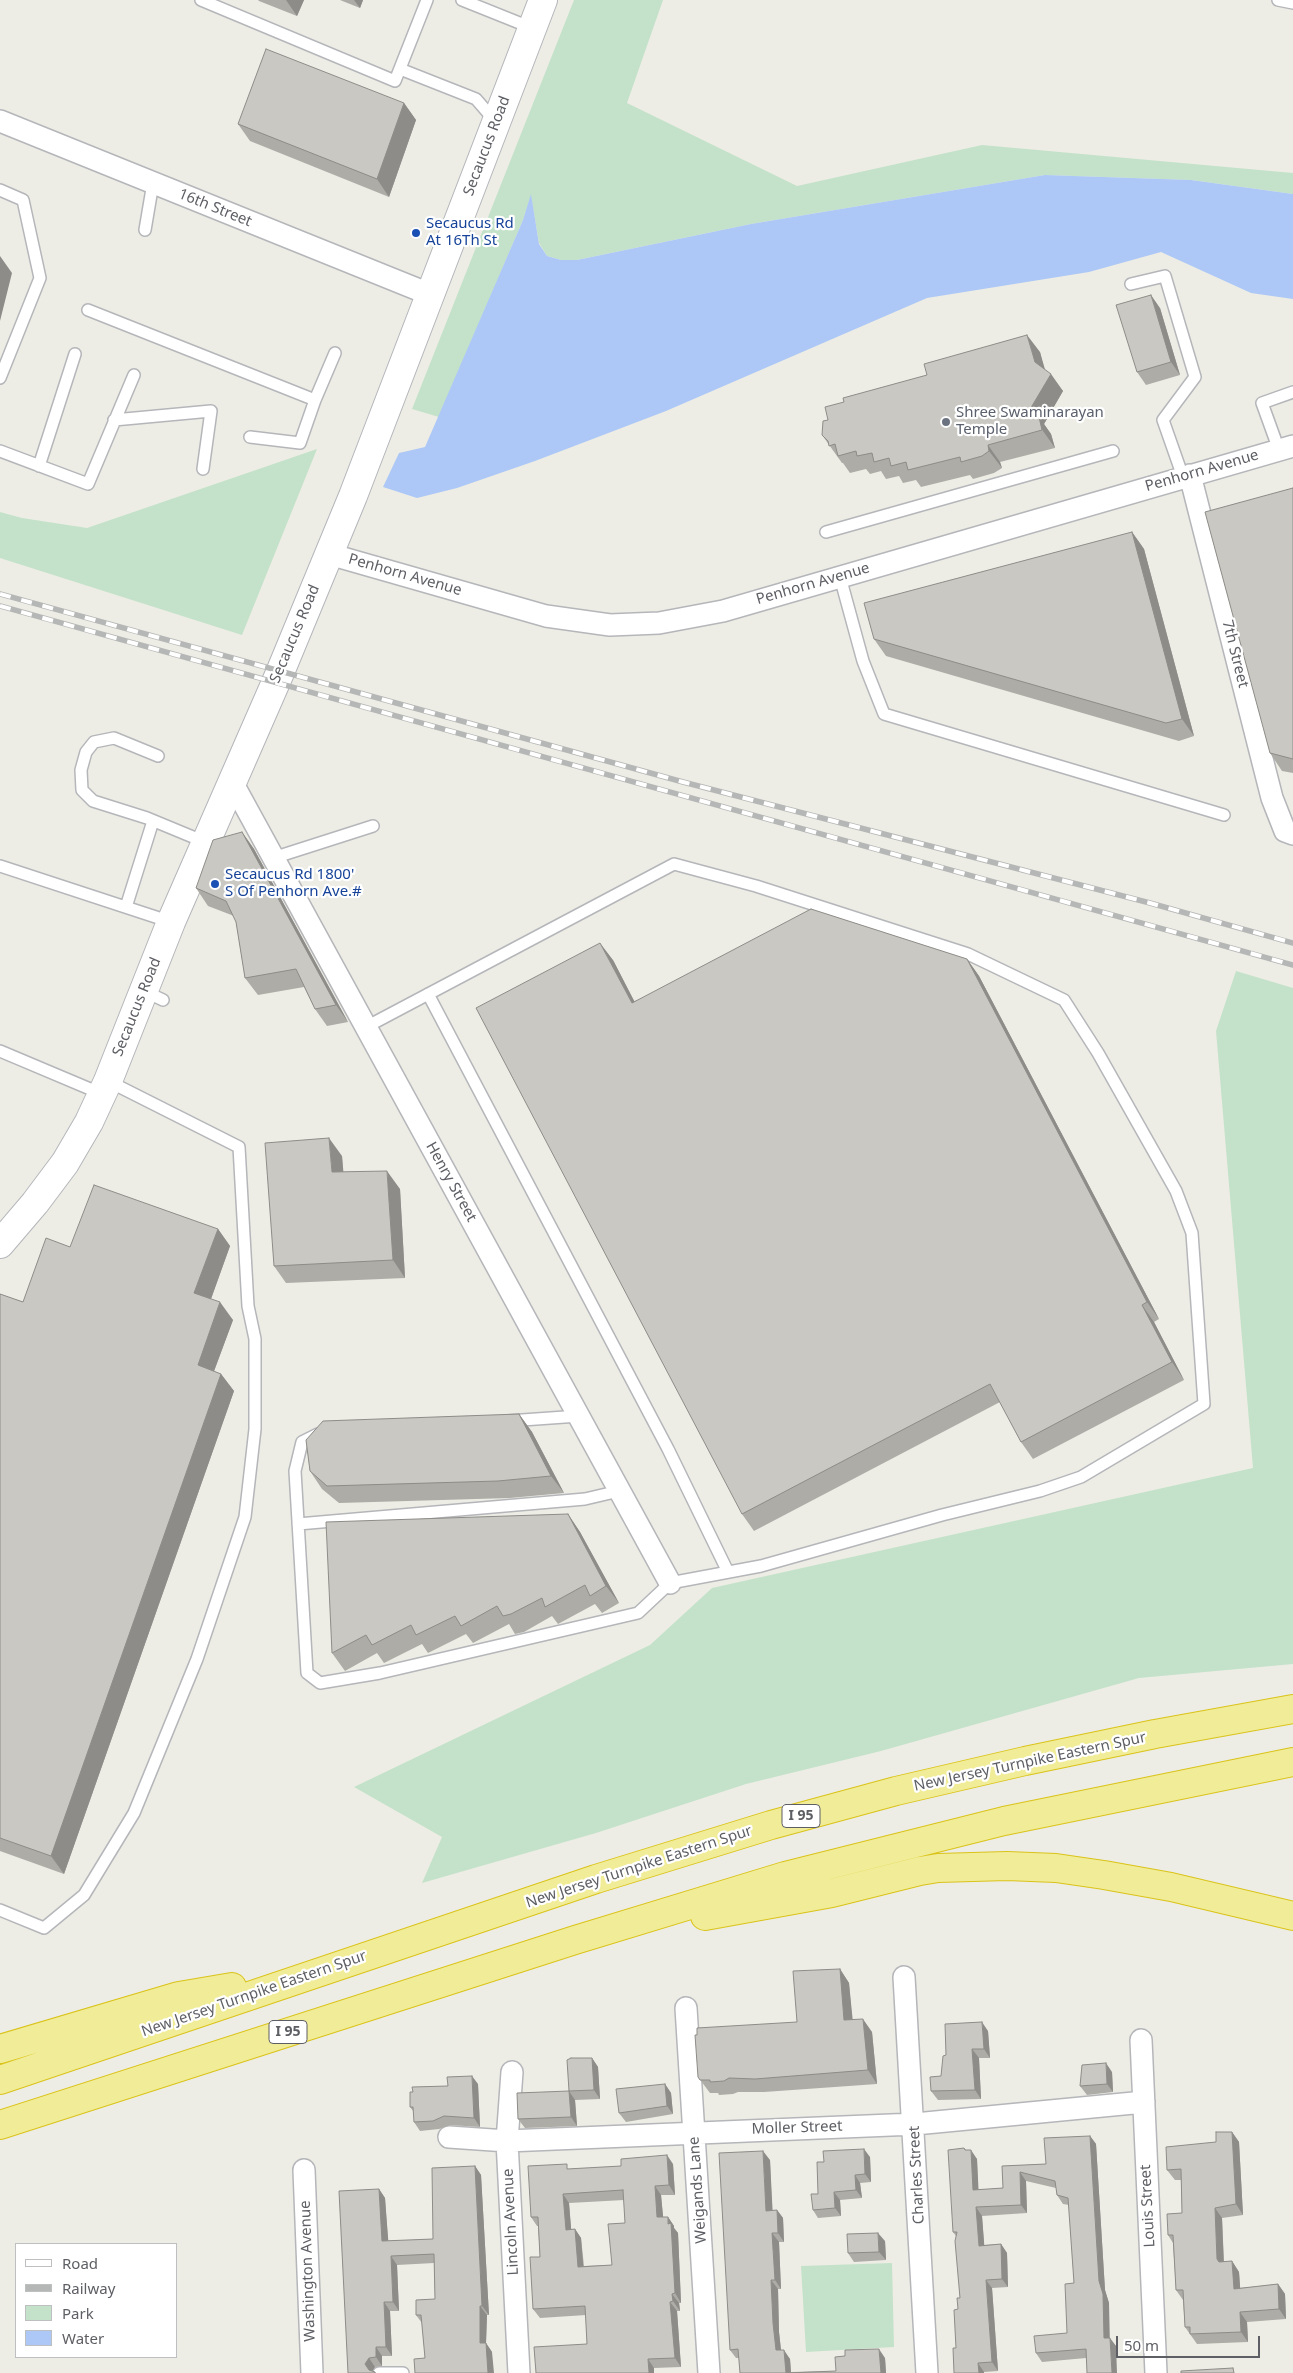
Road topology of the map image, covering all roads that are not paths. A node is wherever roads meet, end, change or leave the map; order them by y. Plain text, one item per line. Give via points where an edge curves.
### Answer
1 (201, 0) edge
2 (427, 0) edge
3 (462, 0) edge
4 (543, 0) edge
5 (1278, 0) edge
6 (1293, 3) edge
7 (532, 28) junction
8 (400, 69) junction
9 (0, 121) edge
10 (496, 122) junction
11 (153, 183) junction
12 (0, 190) edge
13 (145, 230) dead end
14 (1131, 284) dead end
15 (429, 294) junction
16 (88, 310) dead end
17 (335, 353) dead end
18 (75, 354) dead end
19 (134, 375) dead end
20 (0, 378) edge
21 (1293, 392) edge
22 (315, 400) junction
23 (114, 420) junction
24 (250, 437) dead end
25 (1286, 448) edge
26 (0, 451) edge
27 (1113, 451) dead end
28 (39, 466) junction
29 (203, 469) dead end
30 (1186, 476) junction
31 (826, 532) dead end
32 (329, 554) junction
33 (840, 577) junction
34 (158, 756) dead end
35 (232, 782) junction
36 (1224, 815) dead end
37 (153, 821) junction
38 (372, 826) dead end
39 (1289, 832) edge
40 (205, 842) junction
41 (273, 858) junction
42 (0, 866) edge
43 (126, 907) junction
44 (171, 922) junction
45 (428, 994) junction
46 (366, 1027) junction
47 (0, 1051) edge
48 (105, 1087) junction
49 (0, 1244) edge
50 (579, 1416) junction
51 (495, 1422) edge
52 (327, 1429) edge
53 (620, 1491) junction
54 (298, 1524) junction
55 (728, 1572) junction
56 (670, 1583) junction
57 (1293, 1709) edge
58 (1293, 1762) edge
59 (0, 1910) edge
60 (1293, 1916) edge
61 (575, 1940) junction
62 (322, 1971) junction
63 (904, 1976) dead end
64 (686, 2008) dead end
65 (1141, 2040) dead end
66 (0, 2050) edge
67 (512, 2072) dead end
68 (0, 2080) edge
69 (1144, 2102) junction
70 (915, 2124) junction
71 (0, 2125) edge
72 (694, 2132) junction
73 (449, 2137) dead end
74 (507, 2141) junction
75 (304, 2170) dead end
76 (312, 2373) edge
77 (379, 2373) edge
78 (403, 2373) edge
79 (519, 2373) edge
80 (709, 2373) edge
81 (927, 2373) edge
82 (1156, 2373) edge

1 - 8 lane via 395,81
2 - 8 lane
3 - 7 lane
4 - 7 main road, Secaucus Road
5 - 6 lane
7 - 10 main road, Secaucus Road
8 - 10 lane via 476,99
9 - 11 street, 16th Street
10 - 15 main road, Secaucus Road
11 - 13 lane
11 - 15 street, 16th Street
12 - 20 lane via 24,200 40,278
14 - 30 lane via 1165,276 1195,377 1164,420
15 - 32 main road, Secaucus Road
16 - 22 lane
17 - 22 lane
18 - 28 lane
19 - 23 lane
21 - 25 lane via 1262,403
22 - 24 lane via 300,443
23 - 28 lane via 88,484
23 - 29 lane via 211,411
25 - 30 street, Penhorn Avenue
26 - 28 lane
27 - 31 lane
30 - 33 street, Penhorn Avenue
30 - 39 street, 7th Street via 1272,798
32 - 33 street, Penhorn Avenue via 546,616 610,625 699,617
32 - 35 main road, Secaucus Road
33 - 36 lane via 862,661 884,714
34 - 37 lane via 114,738 94,742 86,752 81,770 82,790 93,800
35 - 40 main road, Secaucus Road
35 - 41 street, Henry Street
37 - 40 lane
37 - 43 lane
38 - 41 lane
40 - 44 main road, Secaucus Road
41 - 46 street, Henry Street
42 - 43 lane
43 - 44 lane
44 - 48 main road, Secaucus Road via 153,995
45 - 46 lane
45 - 55 lane via 668,1449
45 - 55 lane via 674,864 683,866 968,954 1064,1000 1098,1053 1176,1191 1192,1233 1204,1404 1081,1477 1040,1491
46 - 50 street, Henry Street
47 - 48 lane
48 - 49 main road, Secaucus Road via 65,1163
48 - 59 lane via 239,1147 248,1306 255,1339 256,1429 245,1517 197,1659 134,1813 84,1895 44,1928
50 - 51 lane
50 - 53 street, Henry Street
52 - 54 lane via 302,1442 295,1470
53 - 54 lane via 577,1500
53 - 56 street, Henry Street
54 - 56 lane via 307,1673 320,1683 380,1673 638,1613
55 - 56 lane
57 - 62 highway, New Jersey Turnpike Eastern Spur / I 95 via 1069,1751 828,1809 679,1853
58 - 61 highway, I 95 via 1089,1802 934,1837 785,1876
60 - 61 highway via 1170,1887 1080,1871 985,1866 920,1871 832,1893
61 - 71 highway, I 95
62 - 66 highway via 179,1996
62 - 68 highway, New Jersey Turnpike Eastern Spur / I 95
63 - 70 street, Charles Street
64 - 72 street, Weigands Lane
65 - 69 street, Louis Street
67 - 74 street, Lincoln Avenue
69 - 70 street, Moller Street
69 - 82 street, Louis Street
70 - 72 street, Moller Street
70 - 81 street, Charles Street
72 - 74 street, Moller Street
72 - 80 street, Weigands Lane
73 - 74 street, Moller Street
74 - 79 street, Lincoln Avenue
75 - 76 street, Washington Avenue
77 - 78 lane

